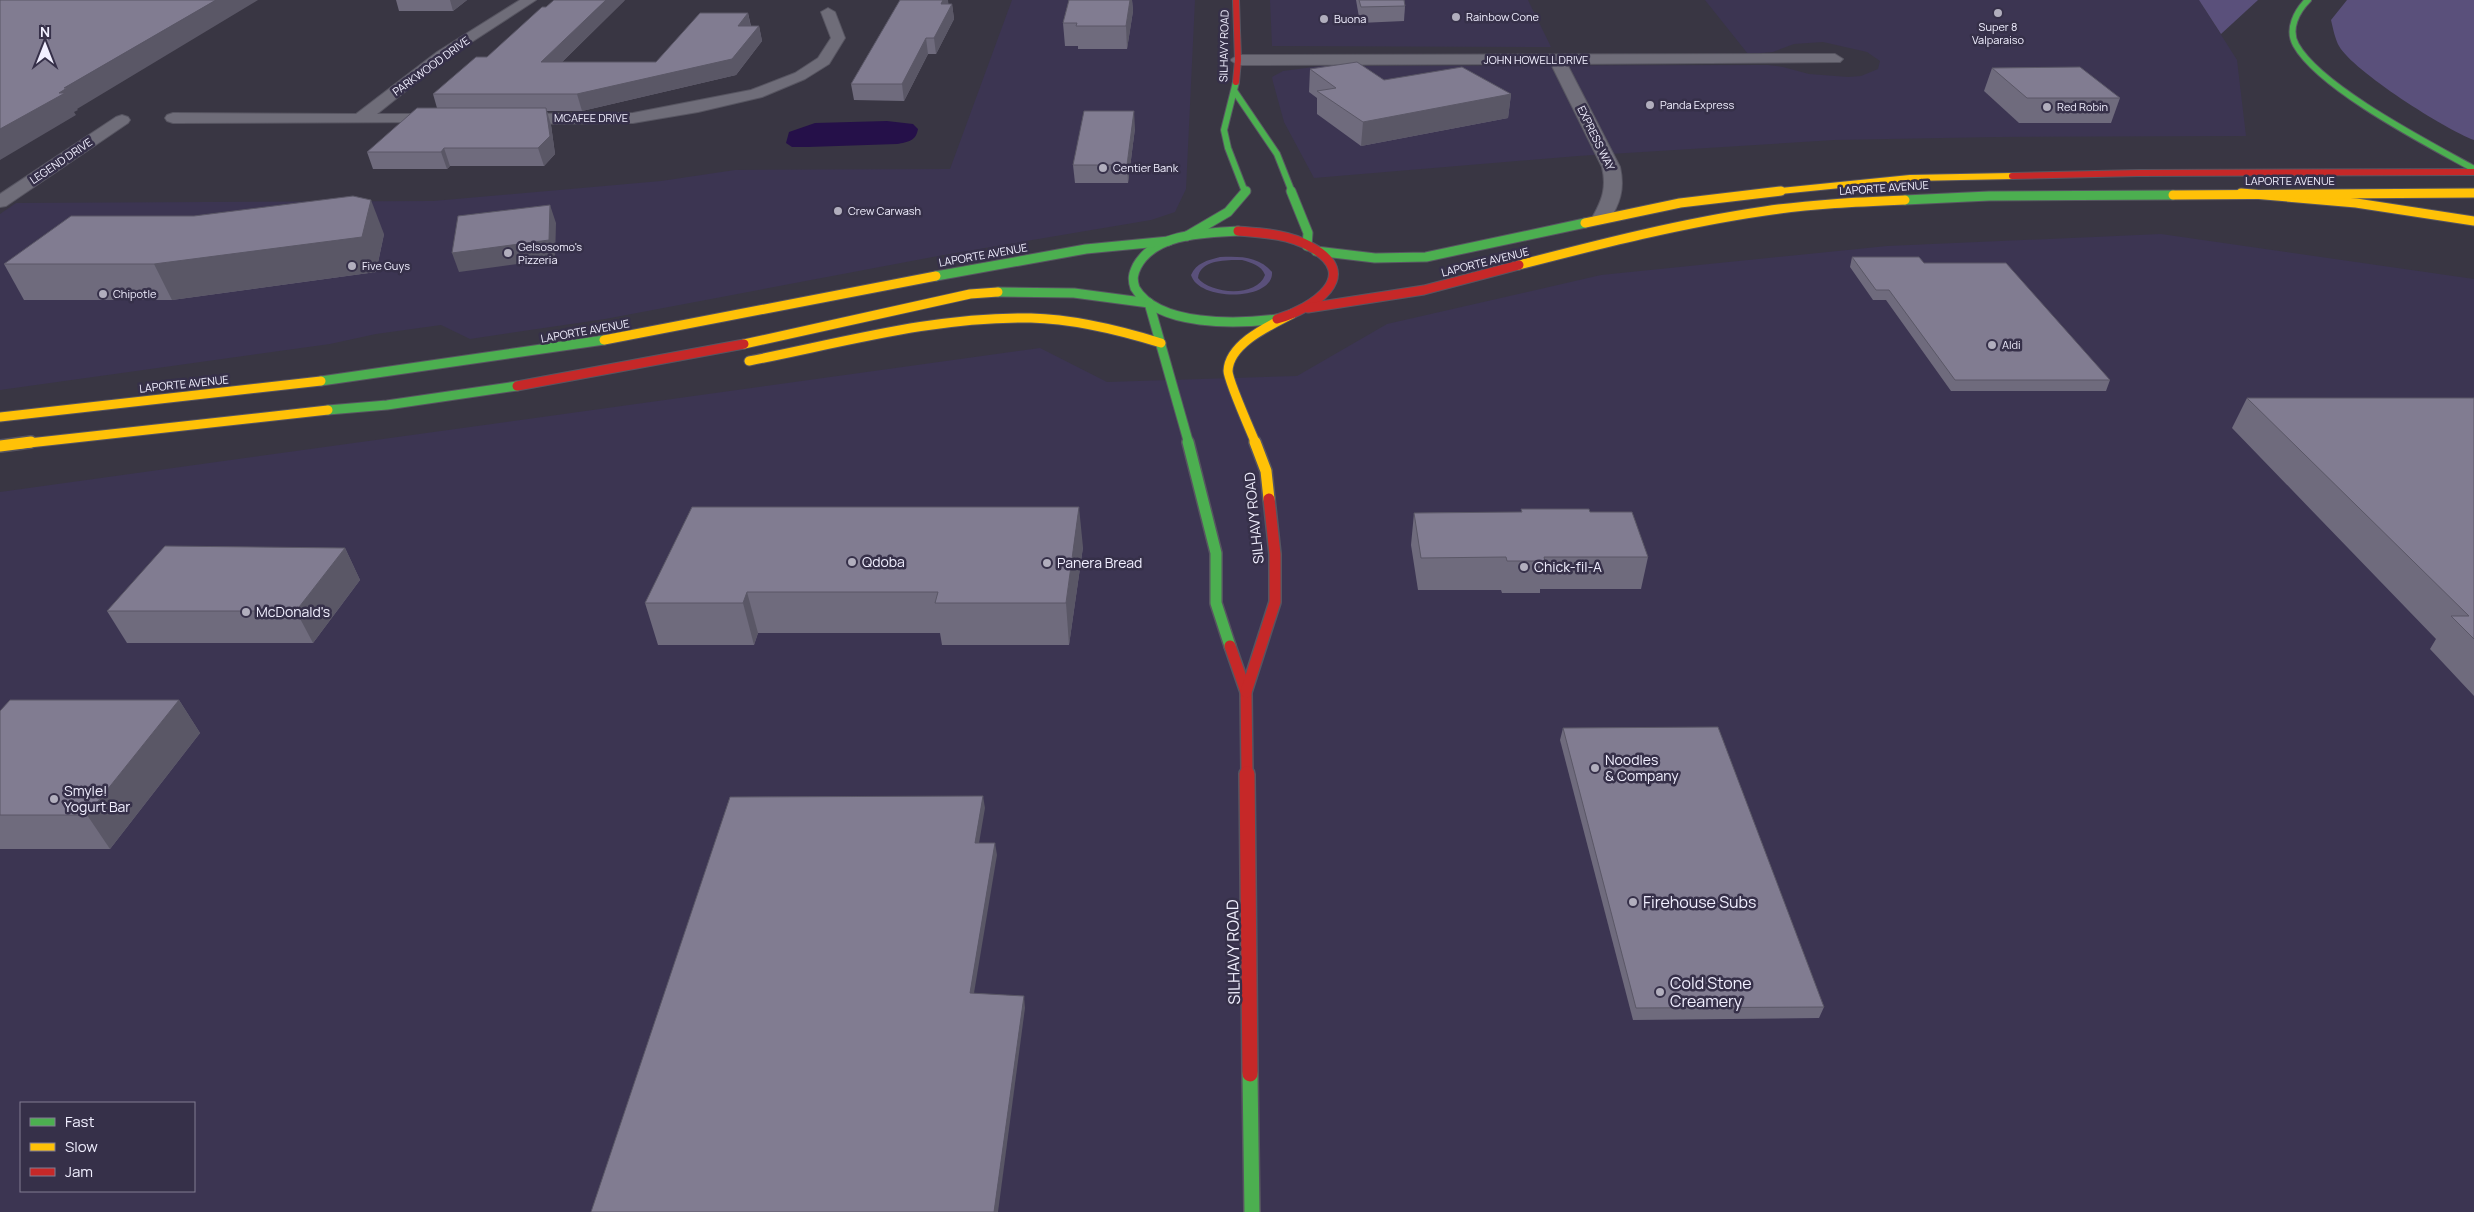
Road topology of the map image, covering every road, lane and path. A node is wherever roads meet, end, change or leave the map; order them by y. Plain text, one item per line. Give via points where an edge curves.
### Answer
1 (529, 0) edge
2 (1236, 0) edge
3 (2308, 0) edge
4 (828, 12) dead end
5 (1834, 59) dead end
6 (1238, 60) junction
7 (1557, 60) junction
8 (1235, 92) junction
9 (173, 118) dead end
10 (360, 119) junction
11 (457, 119) edge
12 (496, 119) edge
13 (122, 120) dead end
14 (2474, 171) edge
15 (2241, 193) junction
16 (2474, 193) edge
17 (0, 202) edge
18 (1601, 218) junction
19 (2474, 221) edge
20 (1187, 236) junction
21 (1169, 241) junction
22 (1312, 248) junction
23 (1149, 303) junction
24 (1308, 308) junction
25 (1292, 314) junction
26 (1161, 344) junction
27 (673, 358) junction
28 (708, 363) dead end
29 (733, 364) dead end
30 (0, 417) edge
31 (0, 446) edge
32 (1246, 692) junction
33 (1252, 1212) edge

1 - 10 street, PARKWOOD DRIVE via 442,55
2 - 6 main road, SILHAVY ROAD
3 - 14 main road via 2292,24 2296,45 2316,68
4 - 12 street, MCAFEE DRIVE via 838,38 824,61 800,76 756,94 698,108 633,118
5 - 7 street, JOHN HOWELL DRIVE
6 - 7 street, JOHN HOWELL DRIVE
6 - 8 main road, SILHAVY ROAD
7 - 18 street, EXPRESS WAY via 1616,182 1614,196
8 - 20 main road, SILHAVY ROAD via 1224,124 1224,136 1245,183 1244,197 1236,207
8 - 22 main road, SILHAVY ROAD via 1277,154
9 - 10 street
10 - 11 street
13 - 17 street, LEGEND DRIVE
14 - 18 main road, LAPORTE AVENUE via 2109,173 1910,178 1730,196
15 - 16 main road, LAPORTE AVENUE
15 - 19 main road via 2356,203
15 - 24 main road, LAPORTE AVENUE via 1918,198 1790,208 1664,229 1424,290
18 - 22 main road, LAPORTE AVENUE via 1426,256 1375,258
20 - 21 main road
20 - 22 main road via 1220,232 1263,233
21 - 23 main road via 1147,253 1134,268 1133,283
21 - 30 main road, LAPORTE AVENUE via 1108,245 519,355
22 - 24 main road via 1333,269 1334,280 1321,300
23 - 25 main road via 1202,321 1241,323
23 - 26 main road, SILHAVY ROAD
23 - 27 main road via 1032,289 970,294
24 - 25 main road
25 - 32 main road, SILHAVY ROAD via 1259,331 1243,344 1233,355 1228,372 1266,471 1274,554 1275,602
26 - 29 main road via 1120,330 1046,319 1012,318 941,325
26 - 32 main road, SILHAVY ROAD via 1216,553 1216,603
27 - 28 main road
27 - 31 main road via 387,405 231,419
32 - 33 main road, SILHAVY ROAD

